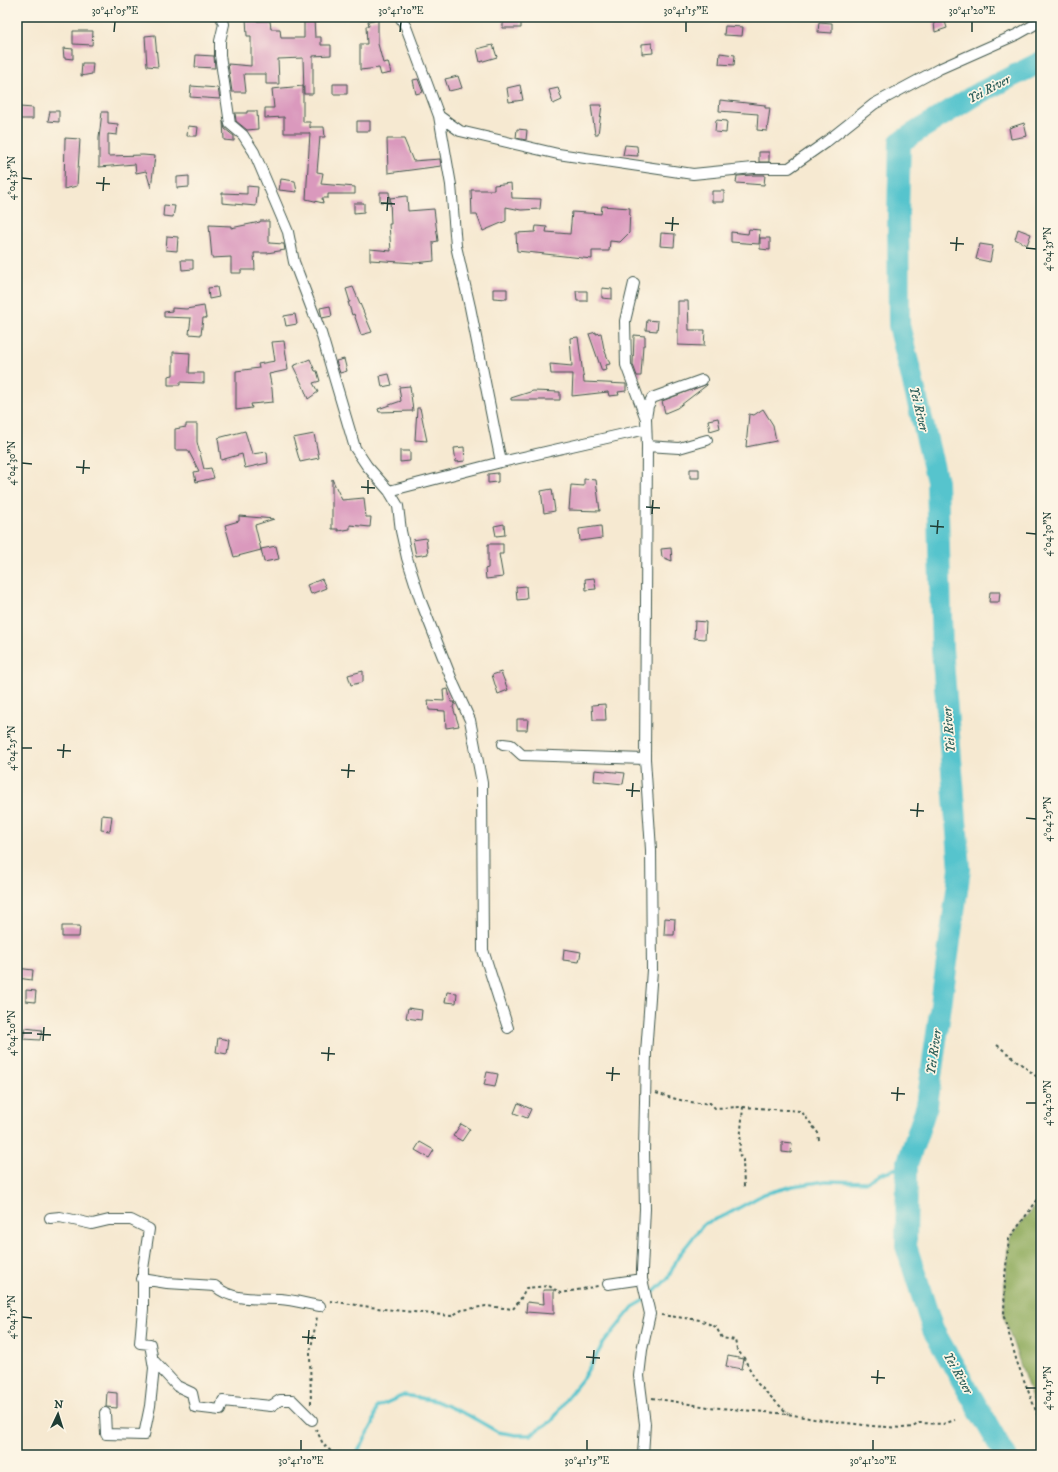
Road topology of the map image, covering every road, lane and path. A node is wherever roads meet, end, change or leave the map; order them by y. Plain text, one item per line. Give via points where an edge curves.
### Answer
1 (220, 17) edge
2 (400, 17) edge
3 (1041, 21) edge
4 (440, 116) junction
5 (1038, 126) dead end
6 (1041, 127) edge
7 (634, 283) dead end
8 (702, 380) dead end
9 (646, 424) junction
10 (707, 440) dead end
11 (647, 446) junction
12 (501, 462) junction
13 (389, 491) junction
14 (503, 744) dead end
15 (645, 758) junction
16 (508, 1028) dead end
17 (998, 1045) dead end
18 (1041, 1080) edge
19 (645, 1090) junction
20 (743, 1107) junction
21 (819, 1140) dead end
22 (744, 1187) dead end
23 (1041, 1195) edge
24 (50, 1218) dead end
25 (142, 1279) junction
26 (642, 1279) junction
27 (608, 1284) joint
28 (320, 1306) junction
29 (650, 1314) junction
30 (153, 1360) junction
31 (641, 1396) junction
32 (105, 1413) dead end
33 (788, 1414) junction
34 (312, 1420) junction
35 (955, 1420) dead end
36 (1041, 1424) edge
37 (335, 1455) edge
38 (643, 1455) edge

1 - 13 street via 224,24 220,55 230,124 243,135 254,152 288,232 294,262 322,333 355,448
2 - 4 street
3 - 4 street via 939,69 874,104 789,168 753,168 693,174 558,154 460,131
4 - 12 street via 451,184 456,246
5 - 6 path
7 - 9 street via 625,321 626,365
8 - 9 street via 652,398 648,406
9 - 11 street
9 - 12 street
10 - 11 street via 679,448
11 - 15 street
12 - 13 street
13 - 16 street via 398,506 402,538 420,599 470,720 482,783 483,950
14 - 15 street via 511,745 522,755
15 - 19 street via 651,850 652,970
17 - 18 path
19 - 20 path via 678,1100 710,1103 715,1108
19 - 26 street
20 - 21 path via 801,1111 818,1133
20 - 22 path via 739,1154 743,1160
23 - 36 path via 1009,1239 1004,1317 1017,1362
24 - 25 street via 60,1217 92,1224 109,1220 131,1220 149,1229
25 - 28 street via 215,1286 221,1292 239,1298 282,1299
25 - 30 street via 140,1343 150,1344
26 - 27 street
26 - 29 street
27 - 28 path via 561,1293 549,1286 526,1288 513,1309 486,1306 462,1310 451,1316 329,1301
28 - 34 path via 310,1353
29 - 31 street via 639,1376
29 - 33 path via 700,1320 716,1327 722,1338 735,1340 737,1350 757,1383
30 - 32 street via 151,1398 144,1435 106,1434
30 - 34 street via 177,1386 192,1393 195,1407 220,1410 223,1401 271,1406 280,1400 292,1400
31 - 33 path via 708,1407
31 - 38 street via 645,1424
33 - 35 path via 843,1423 902,1428 913,1427 919,1422 943,1424
34 - 37 path via 323,1444

